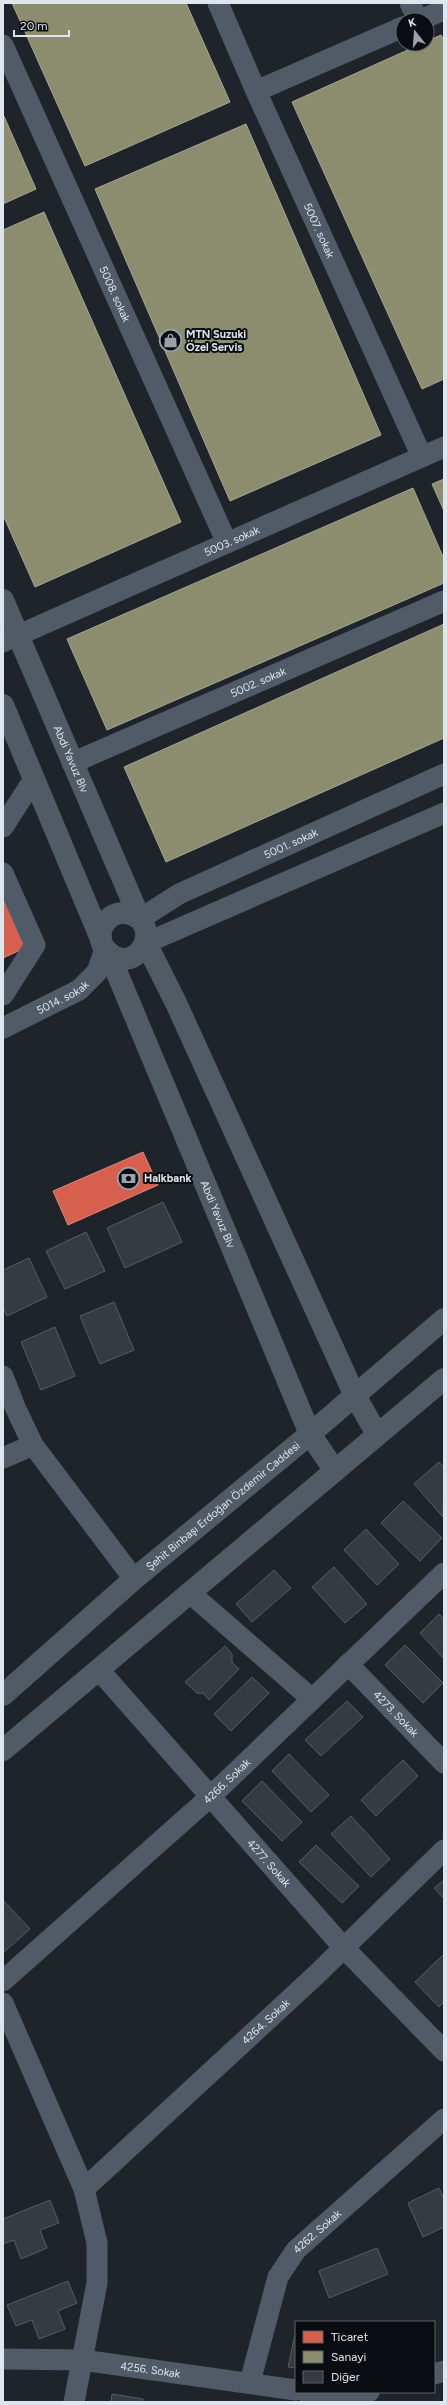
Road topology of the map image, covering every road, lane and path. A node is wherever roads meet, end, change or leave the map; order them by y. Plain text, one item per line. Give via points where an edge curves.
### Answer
1 (218, 3) edge
2 (410, 3) edge
3 (415, 12) edge
4 (395, 30) edge
5 (3, 45) edge
6 (256, 91) junction
7 (444, 447) edge
8 (422, 457) junction
9 (227, 543) junction
10 (3, 600) edge
11 (444, 601) edge
12 (11, 638) edge
13 (3, 705) edge
14 (72, 763) junction
15 (444, 774) edge
16 (34, 779) junction
17 (444, 814) edge
18 (3, 827) edge
19 (3, 873) edge
20 (140, 919) junction
21 (146, 943) junction
22 (105, 947) junction
23 (3, 995) edge
24 (3, 1028) edge
25 (444, 1319) edge
26 (3, 1376) edge
27 (444, 1379) edge
28 (354, 1394) junction
29 (9, 1409) edge
30 (310, 1434) junction
31 (377, 1434) junction
32 (33, 1445) junction
33 (3, 1458) edge
34 (335, 1471) junction
35 (444, 1573) edge
36 (134, 1579) junction
37 (190, 1593) junction
38 (348, 1664) junction
39 (99, 1670) junction
40 (3, 1696) edge
41 (312, 1699) junction
42 (3, 1750) edge
43 (444, 1763) edge
44 (210, 1797) junction
45 (444, 1850) edge
46 (344, 1948) junction
47 (3, 1981) edge
48 (3, 2003) edge
49 (444, 2051) edge
50 (444, 2119) edge
51 (84, 2189) junction
52 (3, 2359) edge
53 (82, 2360) junction
54 (250, 2382) junction
55 (295, 2390) edge
56 (311, 2393) edge
57 (366, 2393) edge
58 (346, 2400) edge
59 (74, 2402) edge

1 - 6 street, 5007. sokak
2 - 3 street
4 - 6 street
5 - 9 street, 5008. sokak
6 - 8 street, 5007. sokak
7 - 8 street, 5003. sokak
8 - 9 street, 5003. sokak
9 - 12 street, 5003. sokak
10 - 12 main road, Abdi Yavuz Blv
11 - 14 street, 5002. sokak
12 - 14 main road, Abdi Yavuz Blv
13 - 16 main road, Abdi Yavuz Blv
14 - 20 main road, Abdi Yavuz Blv
15 - 20 street, 5001. sokak via 179,894
16 - 18 street
16 - 22 main road, Abdi Yavuz Blv
17 - 21 street
19 - 23 street via 35,945
20 - 21 main road, Abdi Yavuz Blv via 146,927
20 - 22 main road via 129,912 116,913 106,920 102,926
21 - 22 main road via 139,953 127,958 121,958
21 - 28 main road, Abdi Yavuz Blv via 176,1003
22 - 24 street, 5014. sokak via 97,972 79,990
22 - 30 main road, Abdi Yavuz Blv
25 - 28 main road, Şehit Binbaşı Erdoğan Özdemir Caddesi
26 - 29 street
27 - 31 main road
28 - 30 main road, Şehit Binbaşı Erdoğan Özdemir Caddesi
28 - 31 main road, Abdi Yavuz Blv
29 - 32 street
30 - 34 main road, Abdi Yavuz Blv
30 - 36 main road, Şehit Binbaşı Erdoğan Özdemir Caddesi
31 - 34 main road
32 - 33 street
32 - 36 street
34 - 37 main road
35 - 38 street, 4266. Sokak
36 - 40 main road, Şehit Binbaşı Erdoğan Özdemir Caddesi
37 - 39 main road
37 - 41 street
38 - 41 street, 4266. Sokak
38 - 43 street, 4273. Sokak
39 - 42 main road
39 - 44 street, 4277. Sokak
41 - 44 street, 4266. Sokak
44 - 46 street, 4277. Sokak
44 - 47 street, 4266. Sokak
45 - 46 street, 4264. Sokak
46 - 49 street, 4277. Sokak
46 - 51 street, 4264. Sokak
48 - 51 street
50 - 54 street, 4262. Sokak via 296,2250 278,2277
51 - 53 street via 97,2243 97,2283
52 - 53 street, 4256. Sokak
53 - 54 street, 4256. Sokak
53 - 59 street
54 - 55 street, 4256. Sokak
56 - 58 street
57 - 58 street

